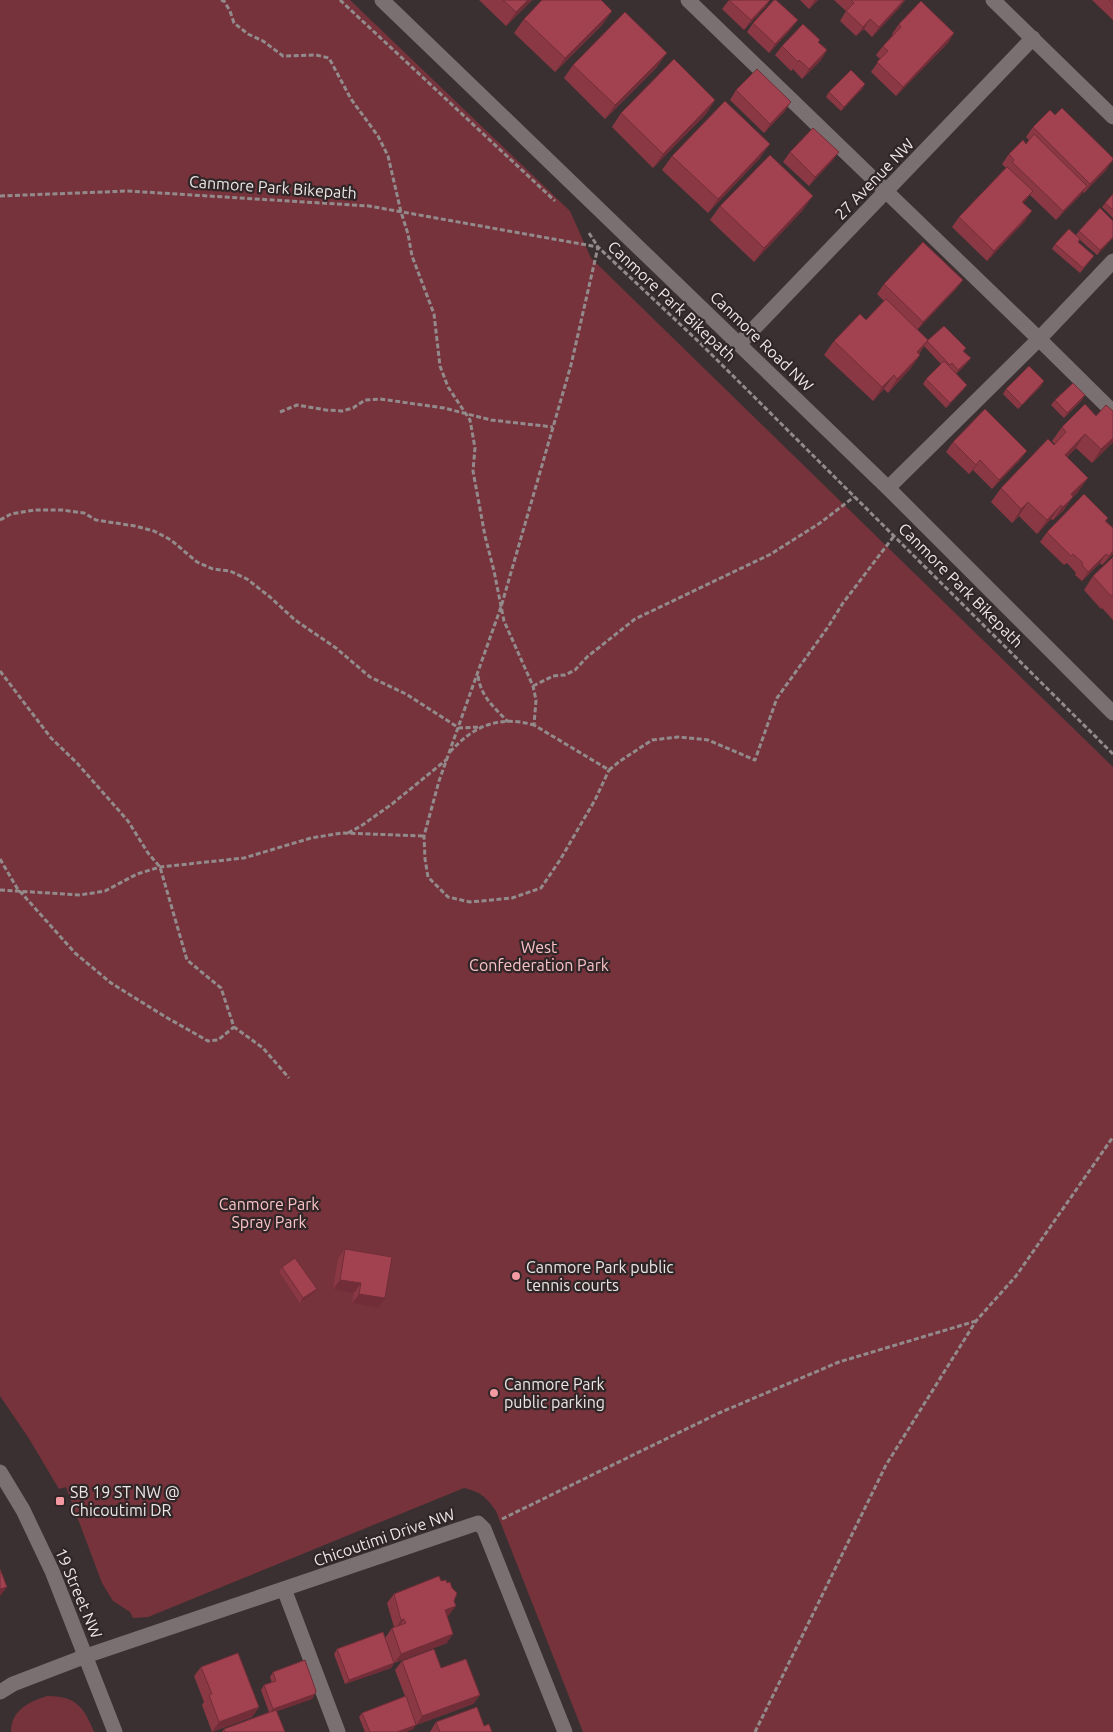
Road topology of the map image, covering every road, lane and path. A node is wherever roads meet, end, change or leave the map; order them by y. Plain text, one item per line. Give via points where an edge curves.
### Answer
1 (221, 0) edge
2 (340, 0) edge
3 (382, 0) edge
4 (688, 0) edge
5 (993, 0) edge
6 (1033, 38) junction
7 (1113, 118) edge
8 (886, 192) junction
9 (0, 196) edge
10 (560, 206) dead end
11 (401, 212) junction
12 (588, 232) dead end
13 (598, 247) junction
14 (1113, 262) edge
15 (1039, 339) junction
16 (740, 343) junction
17 (280, 412) dead end
18 (1113, 412) edge
19 (466, 414) junction
20 (553, 427) junction
21 (888, 488) junction
22 (854, 497) junction
23 (0, 520) edge
24 (894, 536) junction
25 (501, 607) junction
26 (0, 671) edge
27 (478, 674) junction
28 (533, 686) junction
29 (1113, 713) edge
30 (508, 722) junction
31 (534, 725) junction
32 (481, 727) junction
33 (458, 728) junction
34 (449, 754) junction
35 (1113, 754) edge
36 (446, 760) junction
37 (609, 770) junction
38 (347, 833) junction
39 (424, 836) junction
40 (0, 860) edge
41 (160, 868) junction
42 (0, 890) edge
43 (19, 890) junction
44 (234, 1027) junction
45 (289, 1078) dead end
46 (1113, 1137) edge
47 (976, 1321) junction
48 (0, 1472) edge
49 (484, 1529) junction
50 (284, 1589) junction
51 (86, 1656) junction
52 (0, 1692) edge
53 (115, 1732) edge
54 (338, 1732) edge
55 (565, 1732) edge
56 (755, 1732) edge

1 - 11 path via 234,23 284,56 329,58 388,156
2 - 10 path
3 - 16 street, Canmore Road NW
4 - 8 street
5 - 6 street
6 - 7 street
6 - 8 street, 27 Avenue NW
8 - 15 street
8 - 16 street, 27 Avenue NW
9 - 11 path, Canmore Park Bikepath via 128,191 369,206
11 - 13 path, Canmore Park Bikepath
11 - 19 path via 412,256 434,314 440,366 448,387
12 - 13 path
13 - 20 path
13 - 22 path, Canmore Park Bikepath via 700,343
14 - 15 street
15 - 18 street
15 - 21 street
16 - 21 street, Canmore Road NW
17 - 19 path via 296,405 342,411 365,400 380,400
19 - 20 path
19 - 25 path via 475,448 473,471 476,490
20 - 25 path
21 - 29 street, Canmore Road NW
22 - 24 path, Canmore Park Bikepath
22 - 28 path via 770,554 635,619 587,656 575,670
23 - 33 path via 11,514 34,510 62,510 154,531 204,566 230,571 246,580 370,677 406,694
24 - 35 path, Canmore Park Bikepath
24 - 37 path via 778,698 755,760 708,740 678,737 652,740
25 - 27 path
25 - 28 path
26 - 41 path via 51,738 128,821
27 - 30 path via 490,705
27 - 33 path
28 - 31 path via 536,700
30 - 31 path
30 - 32 path via 493,721
31 - 37 path
32 - 33 path
32 - 34 path
33 - 34 path
34 - 36 path
36 - 38 path via 392,804
36 - 39 path
37 - 39 path via 577,831 541,888 512,898 470,902 448,897 428,877
38 - 39 path
38 - 41 path via 311,838 244,858
40 - 43 path
41 - 43 path via 137,874 106,890 80,895
41 - 44 path via 187,960 221,988
42 - 43 path
43 - 44 path via 75,954 139,1001 208,1041 218,1040
44 - 45 path via 263,1048
46 - 47 path via 1016,1276
47 - 49 path via 839,1362 729,1409
47 - 56 path via 886,1465
48 - 51 street, 19 Street NW via 24,1510
49 - 50 street, Chicoutimi Drive NW via 478,1523
49 - 55 street
50 - 51 street, Chicoutimi Drive NW
50 - 54 street
51 - 52 street, Chicoutimi Drive NW
51 - 53 street, 19 Street NW

